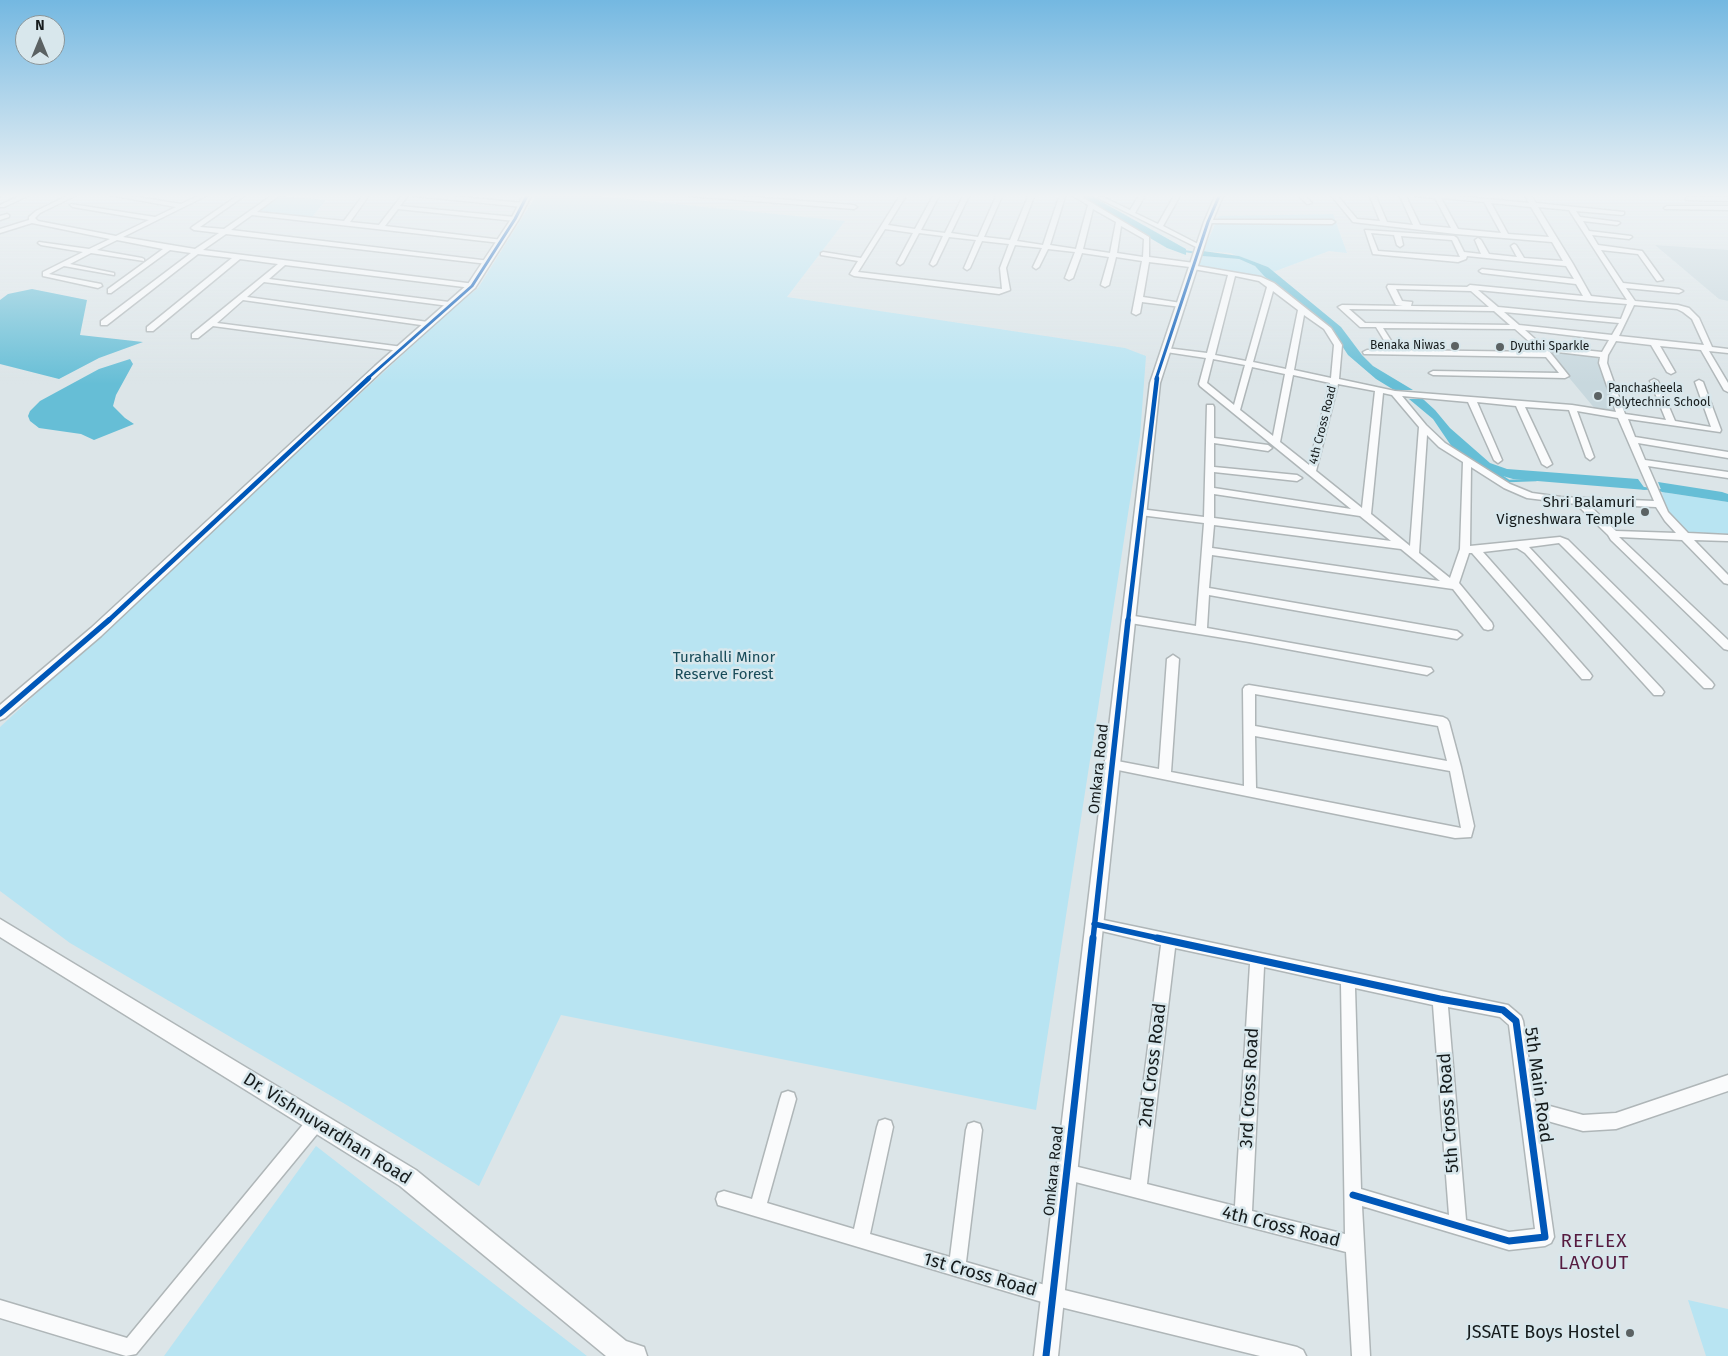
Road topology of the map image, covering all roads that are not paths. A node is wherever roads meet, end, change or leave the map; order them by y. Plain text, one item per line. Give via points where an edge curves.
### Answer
1 (78, 257) edge
2 (127, 257) edge
3 (156, 257) edge
4 (189, 257) edge
5 (237, 257) edge
6 (249, 257) edge
7 (447, 257) edge
8 (491, 257) edge
9 (844, 257) edge
10 (864, 257) edge
11 (903, 257) edge
12 (936, 257) edge
13 (973, 257) edge
14 (1007, 257) edge
15 (1041, 257) edge
16 (1078, 257) edge
17 (1112, 257) edge
18 (1132, 257) edge
19 (1424, 257) edge
20 (1464, 257) edge
21 (1501, 257) edge
22 (1566, 257) edge
23 (1603, 257) edge
24 (1644, 257) edge
25 (1197, 258) junction
26 (1146, 259) junction
27 (1521, 259) joint
28 (142, 260) dead end
29 (862, 260) junction
30 (284, 262) junction
31 (488, 262) junction
32 (900, 263) dead end
33 (62, 264) junction
34 (932, 264) dead end
35 (1570, 264) junction
36 (1036, 267) dead end
37 (967, 268) dead end
38 (1482, 271) dead end
39 (112, 274) dead end
40 (1232, 274) junction
41 (1070, 278) dead end
42 (263, 280) junction
43 (1659, 280) dead end
44 (1579, 282) junction
45 (1105, 285) dead end
46 (1271, 285) junction
47 (1621, 285) junction
48 (98, 286) dead end
49 (472, 286) junction
50 (1469, 289) junction
51 (111, 291) dead end
52 (1679, 291) dead end
53 (241, 298) junction
54 (1138, 299) junction
55 (1590, 299) junction
56 (1632, 302) junction
57 (450, 304) junction
58 (1181, 305) junction
59 (1302, 308) junction
60 (1496, 309) junction
61 (1136, 313) dead end
62 (1624, 321) junction
63 (104, 323) dead end
64 (211, 324) junction
65 (428, 324) junction
66 (1378, 325) junction
67 (1517, 328) junction
68 (150, 329) dead end
69 (195, 336) dead end
70 (1614, 337) junction
71 (1653, 342) junction
72 (1539, 348) junction
73 (1706, 348) junction
74 (400, 349) junction
75 (1166, 350) junction
76 (1728, 351) edge
77 (1367, 352) dead end
78 (1395, 352) junction
79 (1548, 355) junction
80 (1604, 355) junction
81 (1209, 356) junction
82 (1249, 364) junction
83 (1290, 372) junction
84 (1670, 372) dead end
85 (1433, 373) dead end
86 (1335, 380) junction
87 (1654, 381) dead end
88 (1699, 382) dead end
89 (1378, 389) junction
90 (1728, 390) edge
91 (1398, 394) junction
92 (1471, 399) junction
93 (1519, 403) junction
94 (1210, 407) dead end
95 (1572, 408) junction
96 (1236, 411) junction
97 (1622, 416) junction
98 (1672, 423) junction
99 (1423, 427) junction
100 (1632, 439) junction
101 (1210, 440) junction
102 (1276, 442) junction
103 (1268, 448) dead end
104 (1728, 455) edge
105 (1590, 456) dead end
106 (1498, 460) dead end
107 (1467, 462) junction
108 (1642, 462) junction
109 (1548, 464) dead end
110 (1210, 469) junction
111 (1312, 470) junction
112 (1728, 475) edge
113 (1297, 478) dead end
114 (1209, 490) junction
115 (1578, 501) junction
116 (1660, 504) junction
117 (1140, 512) junction
118 (1366, 514) junction
119 (1209, 521) junction
120 (1613, 534) junction
121 (1685, 536) junction
122 (1728, 538) edge
123 (1518, 545) junction
124 (1404, 546) junction
125 (1470, 549) junction
126 (1207, 551) junction
127 (1414, 554) junction
128 (1712, 565) junction
129 (1728, 566) edge
130 (1728, 581) edge
131 (1453, 584) junction
132 (1205, 591) junction
133 (1128, 619) junction
134 (1488, 626) dead end
135 (1202, 631) junction
136 (1457, 634) dead end
137 (1728, 646) edge
138 (1173, 659) dead end
139 (1427, 671) dead end
140 (1586, 676) dead end
141 (1708, 686) dead end
142 (1658, 692) dead end
143 (0, 714) edge
144 (1250, 730) junction
145 (1112, 765) junction
146 (1455, 767) junction
147 (1165, 776) junction
148 (1250, 792) junction
149 (1094, 924) junction
150 (0, 928) edge
151 (1169, 940) junction
152 (1257, 959) junction
153 (1348, 979) junction
154 (1440, 999) junction
155 (1728, 1083) edge
156 (788, 1099) dead end
157 (1528, 1108) junction
158 (316, 1122) junction
159 (885, 1127) dead end
160 (974, 1130) dead end
161 (1066, 1172) junction
162 (1138, 1191) junction
163 (1353, 1196) junction
164 (724, 1199) dead end
165 (757, 1209) junction
166 (1242, 1217) junction
167 (1458, 1226) junction
168 (860, 1240) junction
169 (1354, 1245) junction
170 (957, 1268) junction
171 (1052, 1296) junction
172 (0, 1309) edge
173 (635, 1356) edge
174 (1046, 1356) edge
175 (1297, 1356) edge
176 (1361, 1356) edge

1 - 33 street
2 - 28 street
3 - 51 street
4 - 63 street
5 - 68 street
6 - 30 street
7 - 31 street
8 - 31 street
9 - 29 street
10 - 29 street
11 - 32 street
12 - 34 street
13 - 37 street
14 - 29 street via 1002,273 1004,291 854,274
15 - 36 street
16 - 41 street
17 - 45 street
18 - 26 street, 4th Cross Road
19 - 20 street via 1462,260
21 - 27 street
22 - 35 street
23 - 47 street
24 - 43 street
25 - 26 street, 4th Cross Road
25 - 40 street, 4th Cross Road
25 - 58 street, Omkara Road
26 - 54 street
27 - 35 street
30 - 42 street
30 - 49 street
31 - 49 street
33 - 39 street
33 - 48 street via 44,275
35 - 44 street
38 - 44 street
40 - 46 street, 4th Cross Road via 1261,279
40 - 81 street
42 - 53 street
42 - 57 street
44 - 55 street
46 - 59 street, 4th Cross Road
46 - 82 street
47 - 52 street
47 - 56 street
49 - 57 street
50 - 50 street via 1405,287 1390,288 1402,304 1482,306
50 - 55 street
50 - 60 street
53 - 64 street
53 - 65 street
54 - 58 street
54 - 61 street
55 - 56 street
56 - 62 street
56 - 73 street via 1686,310 1695,318
57 - 65 street
58 - 75 street, Omkara Road
59 - 83 street
59 - 86 street, 4th Cross Road via 1327,328 1338,345
60 - 62 street
60 - 66 street via 1342,307 1363,325
60 - 67 street
62 - 70 street
64 - 69 street
64 - 74 street
65 - 74 street
66 - 67 street
66 - 78 street
67 - 70 street
67 - 72 street
70 - 71 street
70 - 80 street
71 - 73 street
71 - 84 street
72 - 79 street
72 - 80 street
73 - 76 street
73 - 90 street
74 - 143 street via 96,632
75 - 81 street
75 - 117 street, Omkara Road via 1155,383
77 - 78 street
78 - 79 street
79 - 85 street via 1564,376
80 - 97 street via 1603,363
81 - 82 street
81 - 96 street via 1203,384
82 - 83 street
82 - 96 street
83 - 86 street
83 - 102 street
86 - 89 street
86 - 111 street, 4th Cross Road
87 - 98 street
88 - 98 street via 1717,430
89 - 91 street
89 - 118 street
91 - 92 street
91 - 99 street
92 - 93 street
92 - 106 street
93 - 95 street
93 - 109 street
94 - 101 street
95 - 97 street
95 - 105 street
96 - 102 street
97 - 98 street
97 - 100 street
99 - 107 street
99 - 127 street
100 - 104 street
100 - 108 street
101 - 103 street
101 - 110 street
102 - 111 street
107 - 115 street via 1530,496
107 - 125 street
108 - 112 street
108 - 116 street
110 - 113 street
110 - 114 street
111 - 118 street
114 - 118 street
114 - 119 street
115 - 116 street
115 - 120 street
116 - 121 street via 1668,519
117 - 119 street
117 - 133 street, Omkara Road
118 - 124 street
119 - 124 street
119 - 126 street
120 - 121 street
120 - 137 street
121 - 122 street
121 - 128 street
123 - 125 street
123 - 141 street via 1565,542
123 - 142 street via 1529,551
124 - 127 street
125 - 131 street
125 - 140 street
126 - 131 street
126 - 132 street
127 - 131 street
128 - 129 street
128 - 130 street
131 - 134 street
132 - 135 street
132 - 136 street
133 - 135 street
133 - 145 street, Omkara Road
135 - 139 street
138 - 147 street
144 - 146 street
144 - 146 street via 1249,689 1443,722
144 - 148 street
145 - 147 street
145 - 149 street, Omkara Road
146 - 148 street via 1468,826 1466,833
147 - 148 street
149 - 151 street, 5th Main Road
149 - 161 street, Omkara Road
150 - 158 street, Dr. Vishnuvardhan Road
151 - 152 street, 5th Main Road
151 - 162 street, 2nd Cross Road
152 - 153 street, 5th Main Road
152 - 166 street, 3rd Cross Road
153 - 154 street, 5th Main Road
153 - 163 street, 4th Cross Road
154 - 157 street, 5th Main Road via 1503,1010 1516,1021
154 - 167 street, 5th Cross Road
155 - 157 street via 1616,1121 1583,1124
156 - 165 street
157 - 167 street, 5th Main Road via 1545,1237 1509,1241
158 - 172 street via 130,1348
158 - 173 street, Dr. Vishnuvardhan Road via 408,1178 620,1352
159 - 168 street
160 - 170 street
161 - 162 street, 4th Cross Road
161 - 171 street, Omkara Road
162 - 166 street, 4th Cross Road
163 - 167 street, 5th Main Road
163 - 169 street, 4th Cross Road
164 - 165 street, 1st Cross Road
165 - 168 street, 1st Cross Road
166 - 169 street, 4th Cross Road
168 - 170 street, 1st Cross Road
169 - 176 street
170 - 171 street, 1st Cross Road
171 - 174 street, Omkara Road
171 - 175 street, 1st Cross Road

